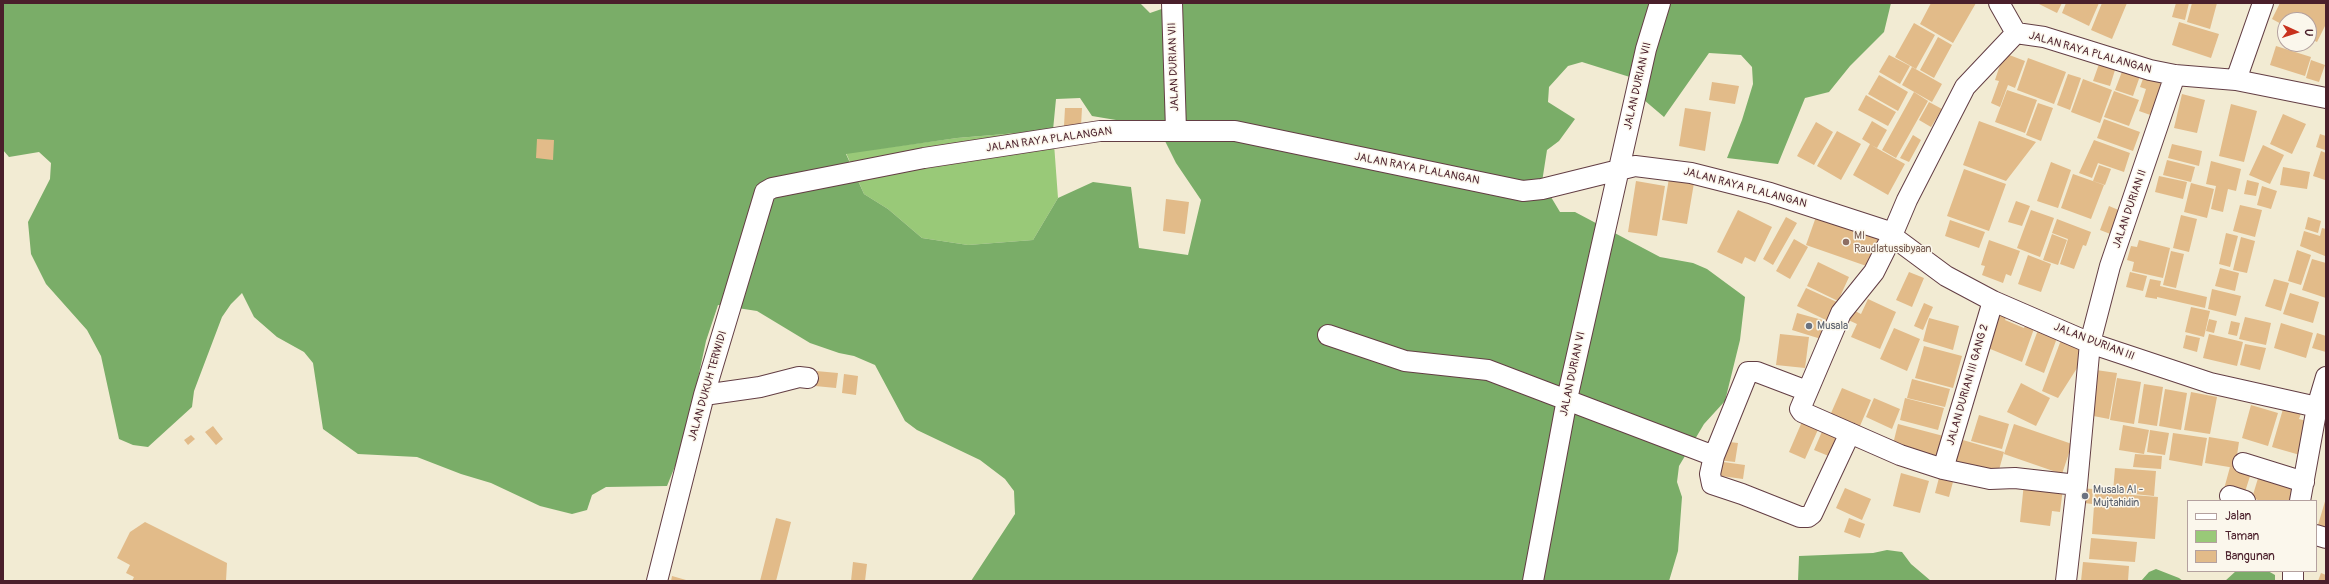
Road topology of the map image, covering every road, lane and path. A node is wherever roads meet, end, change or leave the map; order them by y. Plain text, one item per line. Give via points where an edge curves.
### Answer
1 (1172, 3) edge
2 (1660, 3) edge
3 (1999, 3) edge
4 (2263, 3) edge
5 (2016, 33) junction
6 (2175, 75) junction
7 (2236, 80) junction
8 (2326, 98) edge
9 (1176, 130) junction
10 (1619, 169) junction
11 (765, 192) joint
12 (1893, 234) junction
13 (1993, 301) junction
14 (1328, 335) dead end
15 (2090, 343) junction
16 (2326, 377) edge
17 (808, 378) dead end
18 (1807, 391) junction
19 (704, 395) junction
20 (1567, 400) junction
21 (2317, 408) junction
22 (1850, 433) junction
23 (1714, 456) junction
24 (2318, 457) edge
25 (2243, 464) dead end
26 (1936, 467) junction
27 (2304, 482) junction
28 (2077, 485) junction
29 (2300, 500) edge
30 (657, 581) edge
31 (1533, 581) edge
32 (2066, 581) edge

1 - 9 street, JALAN DURIAN VII
2 - 10 street, JALAN DURIAN VII via 1646,50
3 - 5 street
4 - 7 street
5 - 6 street, JALAN RAYA PLALANGAN via 2044,37 2150,70
5 - 12 street, JALAN RAYA PLALANGAN via 1965,87 1907,200
6 - 7 street, JALAN RAYA PLALANGAN
6 - 15 street, JALAN DURIAN II via 2110,266
7 - 8 street, JALAN RAYA PLALANGAN
9 - 10 street, JALAN RAYA PLALANGAN via 1235,131 1523,191 1542,189
9 - 11 street, JALAN RAYA PLALANGAN via 1100,131 924,158 789,184
10 - 12 street, JALAN RAYA PLALANGAN via 1635,166 1691,173 1770,193
10 - 20 street, JALAN DURIAN VI
11 - 19 street, JALAN DUKUH TERWIDI
12 - 13 street, JALAN DURIAN III via 1946,276
12 - 18 street via 1874,272 1841,313
13 - 15 street, JALAN DURIAN III
13 - 26 street, JALAN DURIAN III GANG 2
14 - 20 street via 1405,361 1488,370
15 - 21 street, JALAN DURIAN III via 2210,383
15 - 28 street, JALAN DURIAN II
16 - 21 street
17 - 19 street via 798,377 760,387
18 - 22 street via 1800,405 1802,412
18 - 23 street via 1757,372 1748,372
19 - 30 street, JALAN DUKUH TERWIDI
20 - 23 street
20 - 31 street, JALAN DURIAN VI
21 - 24 street
22 - 23 street via 1812,514 1804,518 1712,484 1710,474
22 - 26 street via 1900,455
24 - 27 street
25 - 27 street
26 - 28 street via 1990,479 2015,478
27 - 29 street
28 - 32 street, JALAN DURIAN II

